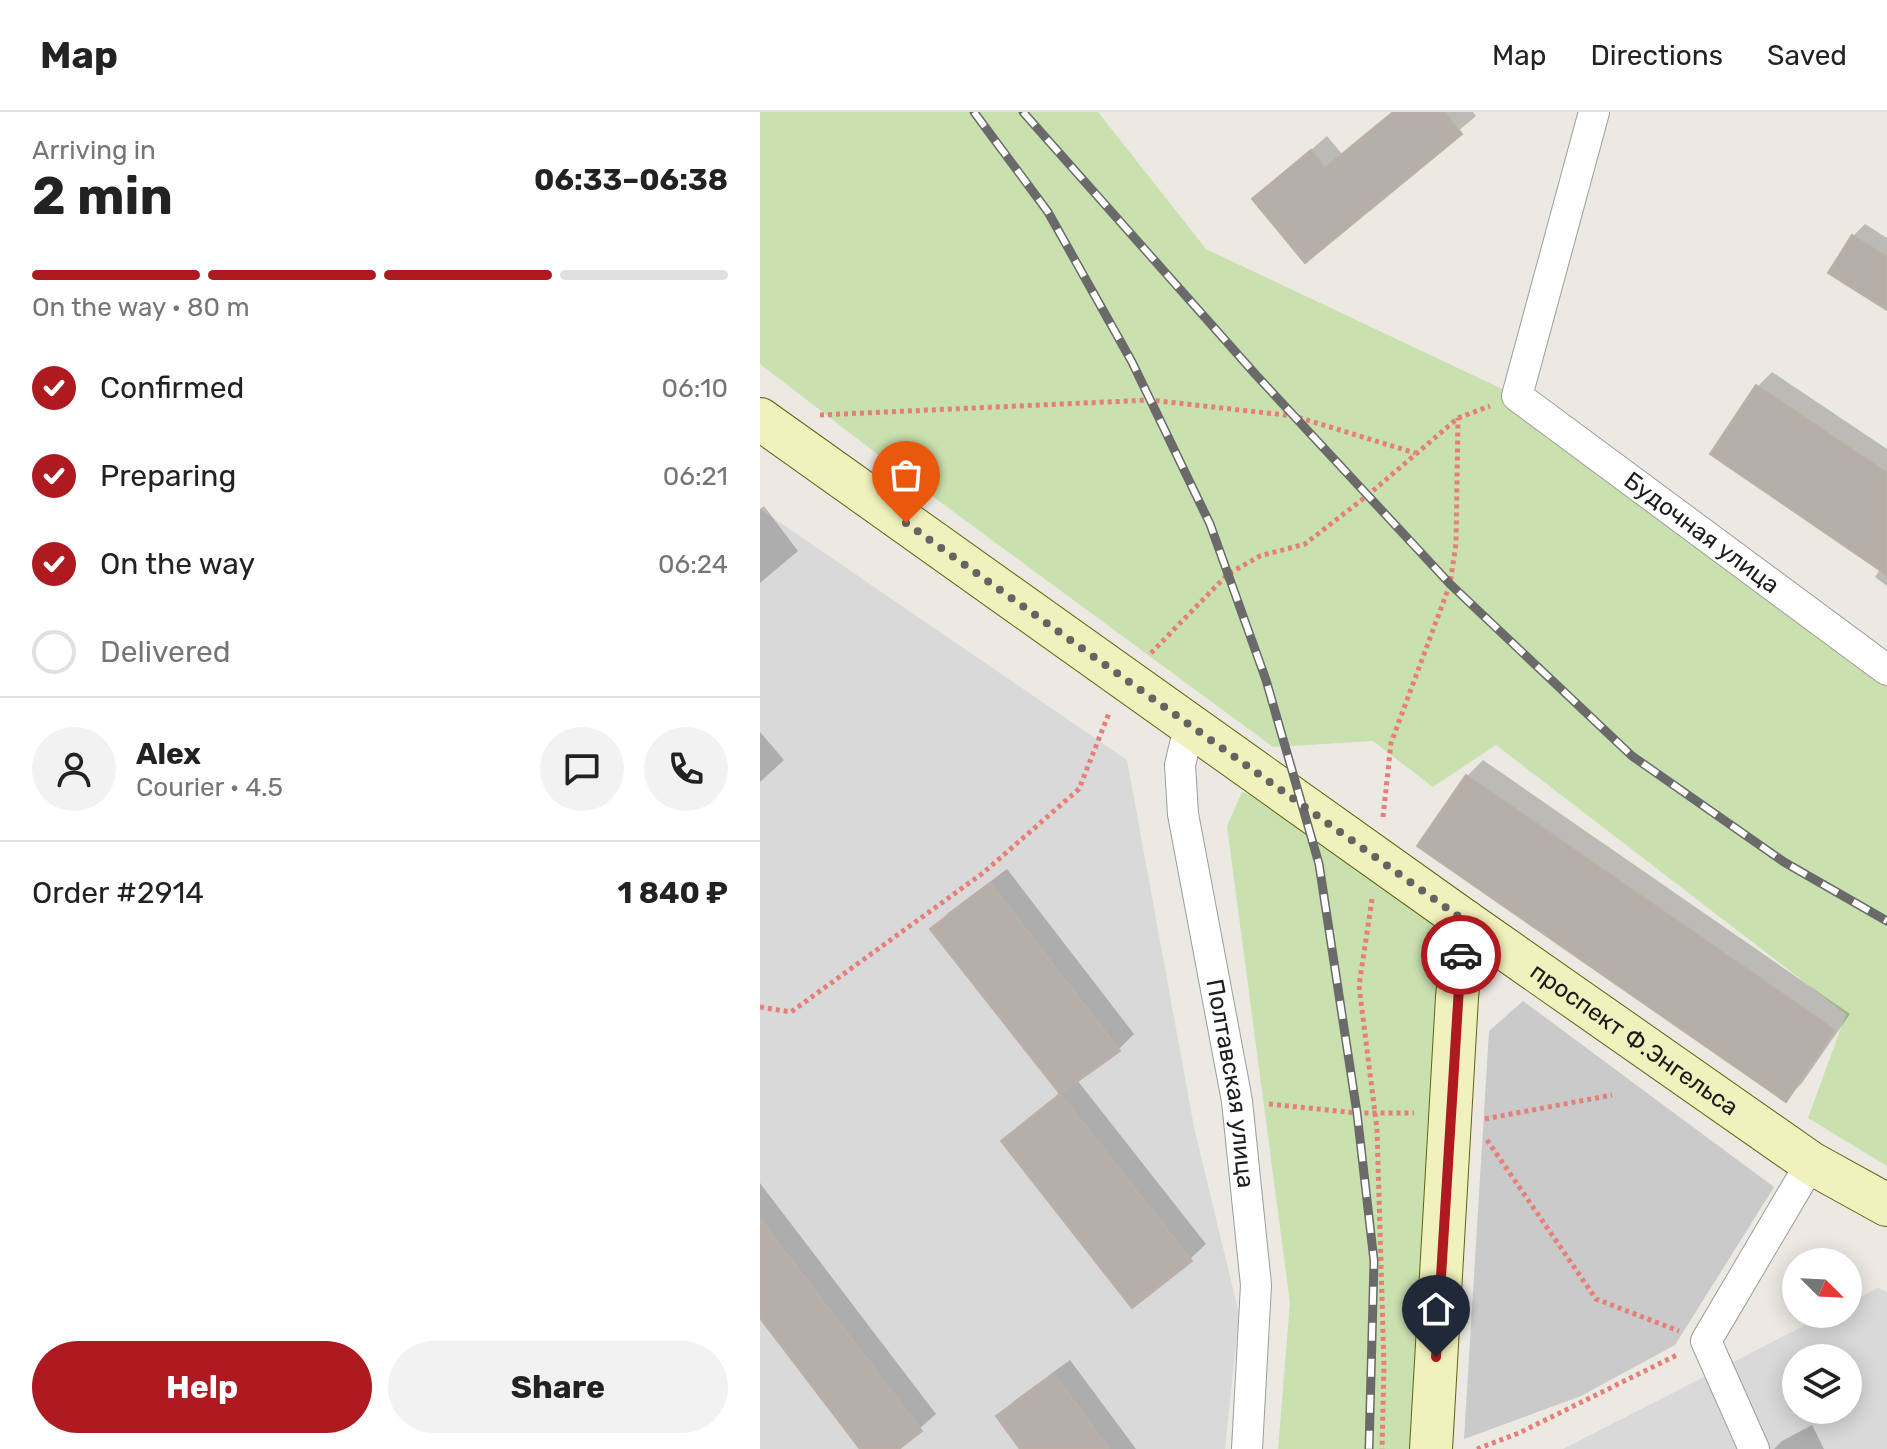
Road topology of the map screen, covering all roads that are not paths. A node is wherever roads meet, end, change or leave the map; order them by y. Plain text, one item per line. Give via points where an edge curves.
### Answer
1 (1594, 112) edge
2 (760, 419) edge
3 (1887, 670) edge
4 (1190, 723) junction
5 (1465, 921) junction
6 (1811, 1163) junction
7 (1887, 1205) edge
8 (1247, 1449) edge
9 (1431, 1449) edge
10 (1754, 1449) edge

1 - 3 street, Будочная улица via 1517,396
2 - 4 street, проспект Ф.Энгельса
4 - 5 street, проспект Ф.Энгельса
4 - 8 street, Полтавская улица via 1180,765 1183,814 1237,1101 1256,1285
5 - 6 street, проспект Ф.Энгельса
5 - 9 street via 1462,1117
6 - 7 street, проспект Ф.Энгельса
6 - 10 street via 1706,1341

